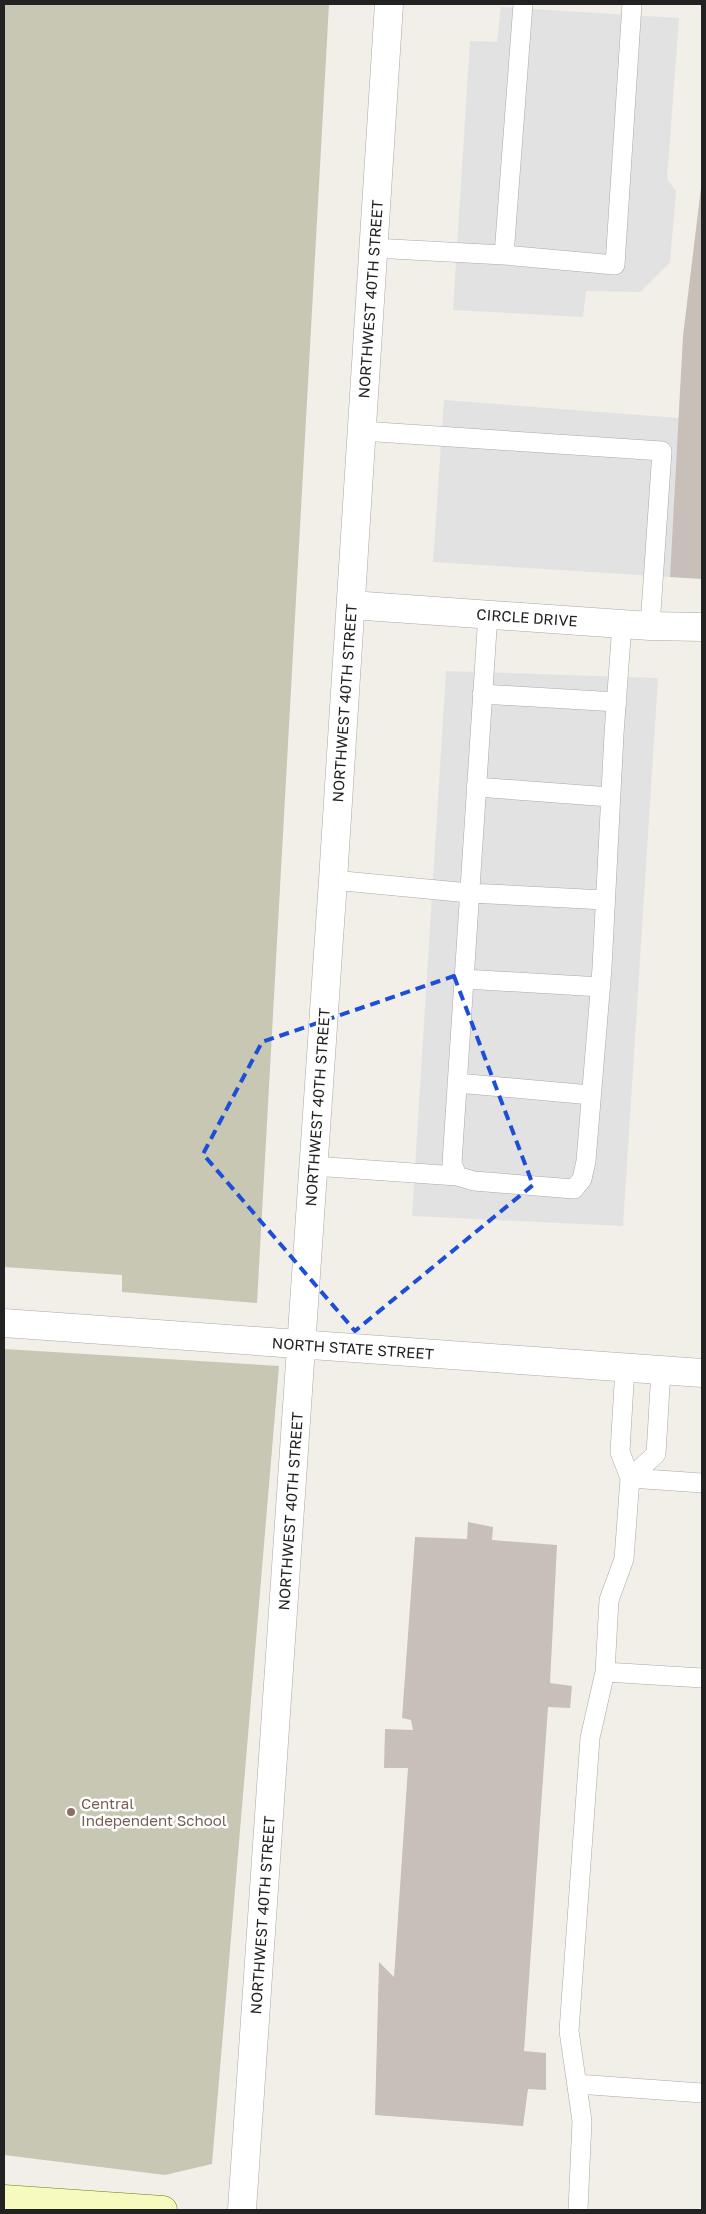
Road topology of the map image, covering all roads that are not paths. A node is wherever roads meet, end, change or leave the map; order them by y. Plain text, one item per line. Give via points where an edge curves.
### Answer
1 (389, 4) edge
2 (523, 4) edge
3 (632, 4) edge
4 (374, 248) junction
5 (504, 255) junction
6 (362, 431) junction
7 (351, 605) junction
8 (488, 614) junction
9 (622, 624) junction
10 (650, 626) junction
11 (702, 627) edge
12 (482, 694) junction
13 (617, 702) junction
14 (476, 788) junction
15 (610, 797) junction
16 (333, 880) junction
17 (469, 893) junction
18 (606, 900) junction
19 (464, 979) junction
20 (600, 988) junction
21 (457, 1083) junction
22 (591, 1094) junction
23 (313, 1166) junction
24 (457, 1176) junction
25 (4, 1323) edge
26 (302, 1344) junction
27 (625, 1367) junction
28 (661, 1370) junction
29 (702, 1373) edge
30 (630, 1478) junction
31 (702, 1483) edge
32 (605, 1672) junction
33 (702, 1678) edge
34 (577, 2084) junction
35 (702, 2094) edge
36 (4, 2199) edge
37 (163, 2210) edge
38 (242, 2210) edge
39 (578, 2210) edge

1 - 4 street, NORTHWEST 40TH STREET
2 - 5 lane
3 - 5 lane via 615,265
4 - 5 lane
4 - 6 street, NORTHWEST 40TH STREET
6 - 7 street, NORTHWEST 40TH STREET
6 - 10 lane via 662,451
7 - 8 street, CIRCLE DRIVE
7 - 16 street, NORTHWEST 40TH STREET
8 - 9 street, CIRCLE DRIVE
8 - 12 lane
9 - 10 street, CIRCLE DRIVE
9 - 13 lane
10 - 11 street, CIRCLE DRIVE
12 - 13 lane
12 - 14 lane
13 - 15 lane
14 - 15 lane
14 - 17 lane
15 - 18 lane
16 - 17 lane
16 - 23 street, NORTHWEST 40TH STREET
17 - 18 lane
17 - 19 lane
18 - 20 lane
19 - 20 lane
19 - 21 lane
20 - 22 lane
21 - 22 lane
21 - 24 lane via 452,1163
22 - 24 lane via 586,1160 582,1178 574,1189 474,1181
23 - 24 lane
23 - 26 street, NORTHWEST 40TH STREET
25 - 26 street, NORTH STATE STREET
26 - 27 street, NORTH STATE STREET
26 - 38 street, NORTHWEST 40TH STREET
27 - 28 street, NORTH STATE STREET
27 - 30 lane via 620,1452
28 - 29 street, NORTH STATE STREET
28 - 30 lane via 656,1454
30 - 31 lane
30 - 32 lane via 624,1559 610,1600
32 - 33 lane
32 - 34 lane via 590,1738 569,2021
34 - 35 lane
34 - 39 lane via 582,2121
36 - 37 street

